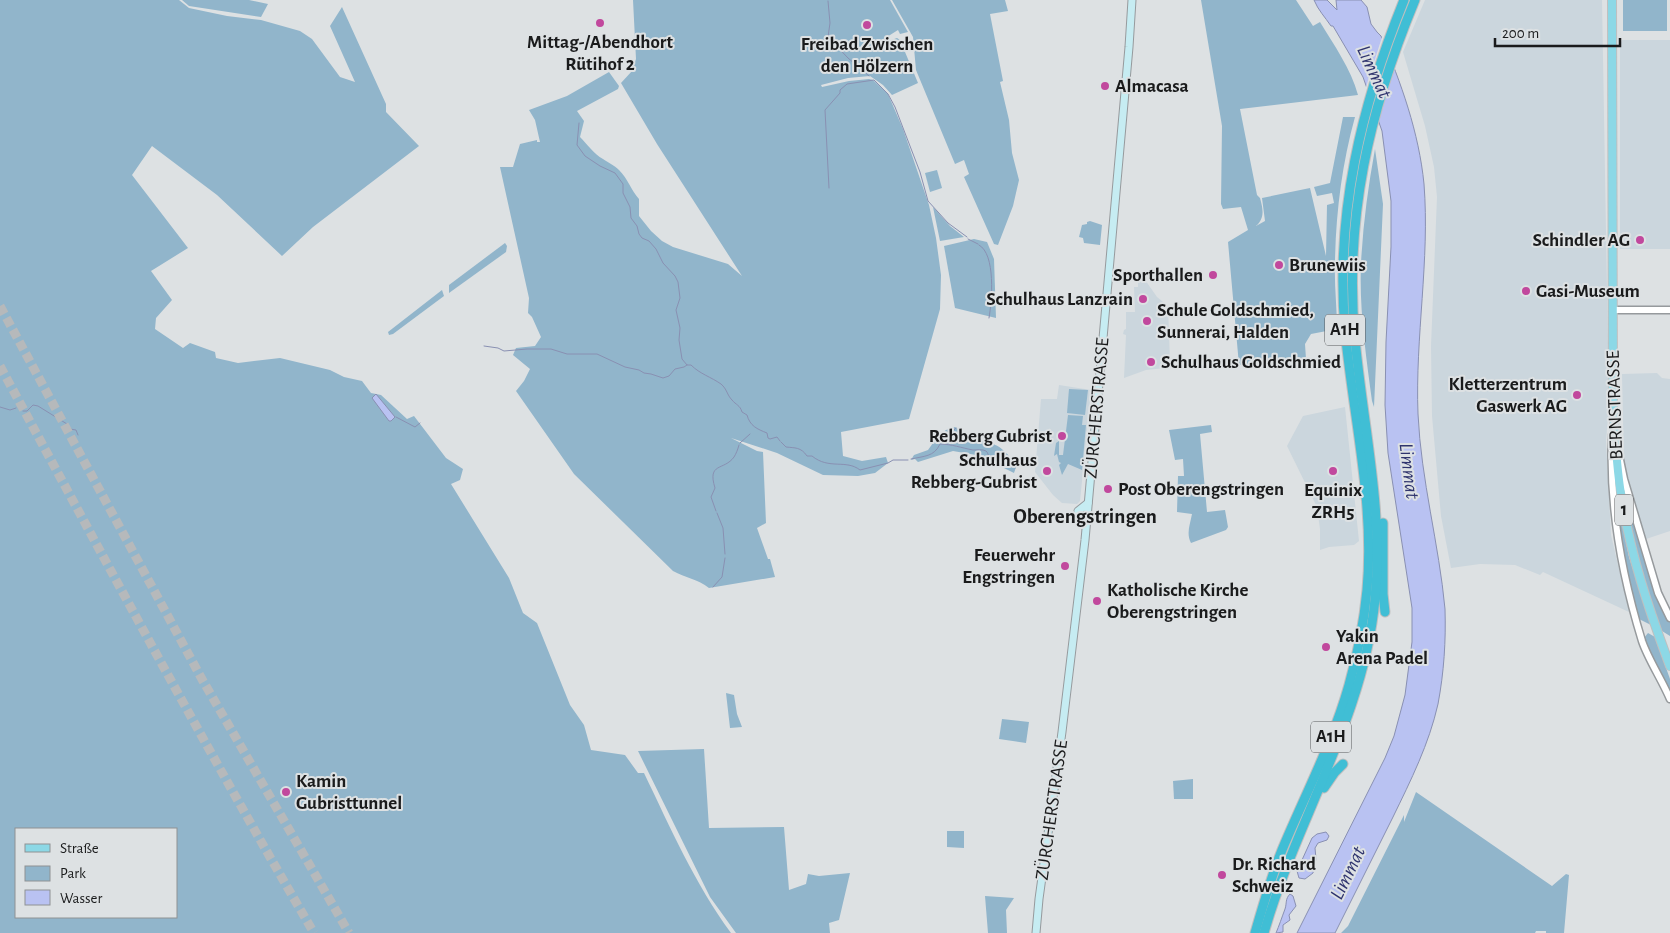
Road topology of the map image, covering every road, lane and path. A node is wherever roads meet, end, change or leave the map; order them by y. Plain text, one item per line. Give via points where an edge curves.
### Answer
1 (1132, 0) edge
2 (1404, 0) edge
3 (1414, 0) edge
4 (1612, 0) edge
5 (1613, 310) junction
6 (1670, 310) edge
7 (1362, 397) junction
8 (1613, 404) junction
9 (1614, 420) junction
10 (1088, 503) junction
11 (1078, 512) dead end
12 (1385, 612) dead end
13 (1670, 618) edge
14 (1669, 663) edge
15 (1670, 699) edge
16 (1343, 764) dead end
17 (1302, 827) junction
18 (1036, 933) edge
19 (1255, 933) edge
20 (1264, 933) edge

1 - 10 main road, ZÜRCHERSTRASSE
2 - 19 highway, A1H via 1379,67 1361,129 1348,199 1344,254 1347,344 1368,524 1364,620 1342,706 1281,854
3 - 7 highway, A1H via 1378,103 1357,205 1352,279
4 - 5 main road, BERNSTRASSE / 1
5 - 6 street
5 - 8 main road, BERNSTRASSE / 1
7 - 12 highway via 1382,515
7 - 17 highway, A1H via 1377,524 1373,618 1352,706
8 - 9 main road, BERNSTRASSE / 1
8 - 15 street via 1612,474 1625,572 1643,643
9 - 13 street via 1624,479 1658,593
9 - 14 main road, BERNSTRASSE / 1 via 1621,496 1630,539 1645,597
10 - 11 main road
10 - 18 main road, ZÜRCHERSTRASSE
16 - 17 highway via 1328,781
17 - 20 highway, A1H via 1277,889

